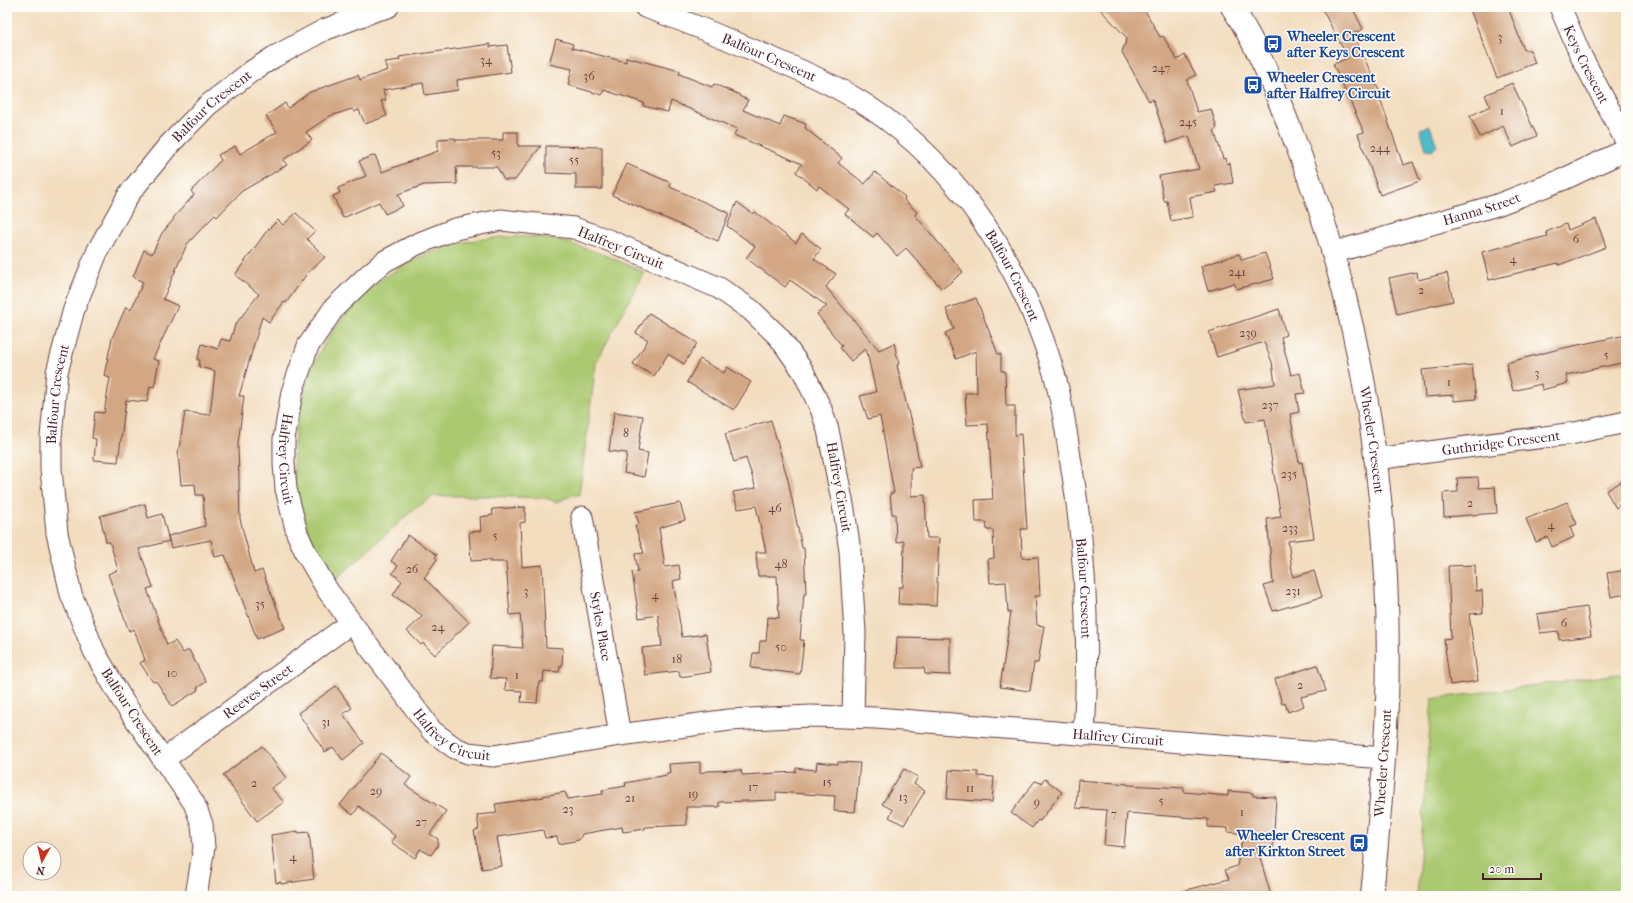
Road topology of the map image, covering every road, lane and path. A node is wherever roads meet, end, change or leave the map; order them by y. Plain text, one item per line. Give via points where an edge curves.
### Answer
1 (388, 7) edge
2 (645, 7) edge
3 (1232, 7) edge
4 (1560, 7) edge
5 (1626, 141) edge
6 (1626, 150) edge
7 (1332, 252) junction
8 (1626, 422) edge
9 (1375, 459) junction
10 (582, 517) dead end
11 (351, 623) junction
12 (852, 716) junction
13 (620, 735) junction
14 (1084, 735) junction
15 (1384, 758) junction
16 (163, 760) junction
17 (196, 896) edge
18 (1372, 896) edge

1 - 16 street, Balfour Crescent via 324,30 274,57 208,105 168,146 129,194 98,250 74,309 57,372 51,437 57,533 71,594 94,651 124,703
2 - 14 street, Balfour Crescent via 701,27 820,78 868,106 918,146 954,183 990,231 1033,313 1054,373 1064,417 1079,506 1086,596 1087,688
3 - 7 street, Wheeler Crescent via 1242,21 1271,80 1317,201
4 - 5 street, Keys Crescent via 1581,56
6 - 7 street, Hanna Street via 1564,179 1497,205
7 - 9 street, Wheeler Crescent via 1354,337
8 - 9 street, Guthridge Crescent via 1575,433
9 - 15 street, Wheeler Crescent via 1385,554 1387,704
10 - 13 street, Styles Place
11 - 12 street, Halfrey Circuit via 306,553 297,533 286,489 284,439 292,392 308,346 334,308 366,277 385,261 432,237 454,229 501,220 574,228 643,255 736,298 779,337 803,371 828,430 850,550 855,633
11 - 13 street, Halfrey Circuit via 432,731 455,748 468,753 494,756
11 - 16 street, Reeves Street
12 - 13 street, Halfrey Circuit via 729,720
12 - 14 street, Halfrey Circuit
14 - 15 street, Halfrey Circuit
15 - 18 street, Wheeler Crescent
16 - 17 street, Balfour Crescent via 194,803 202,824 204,847

